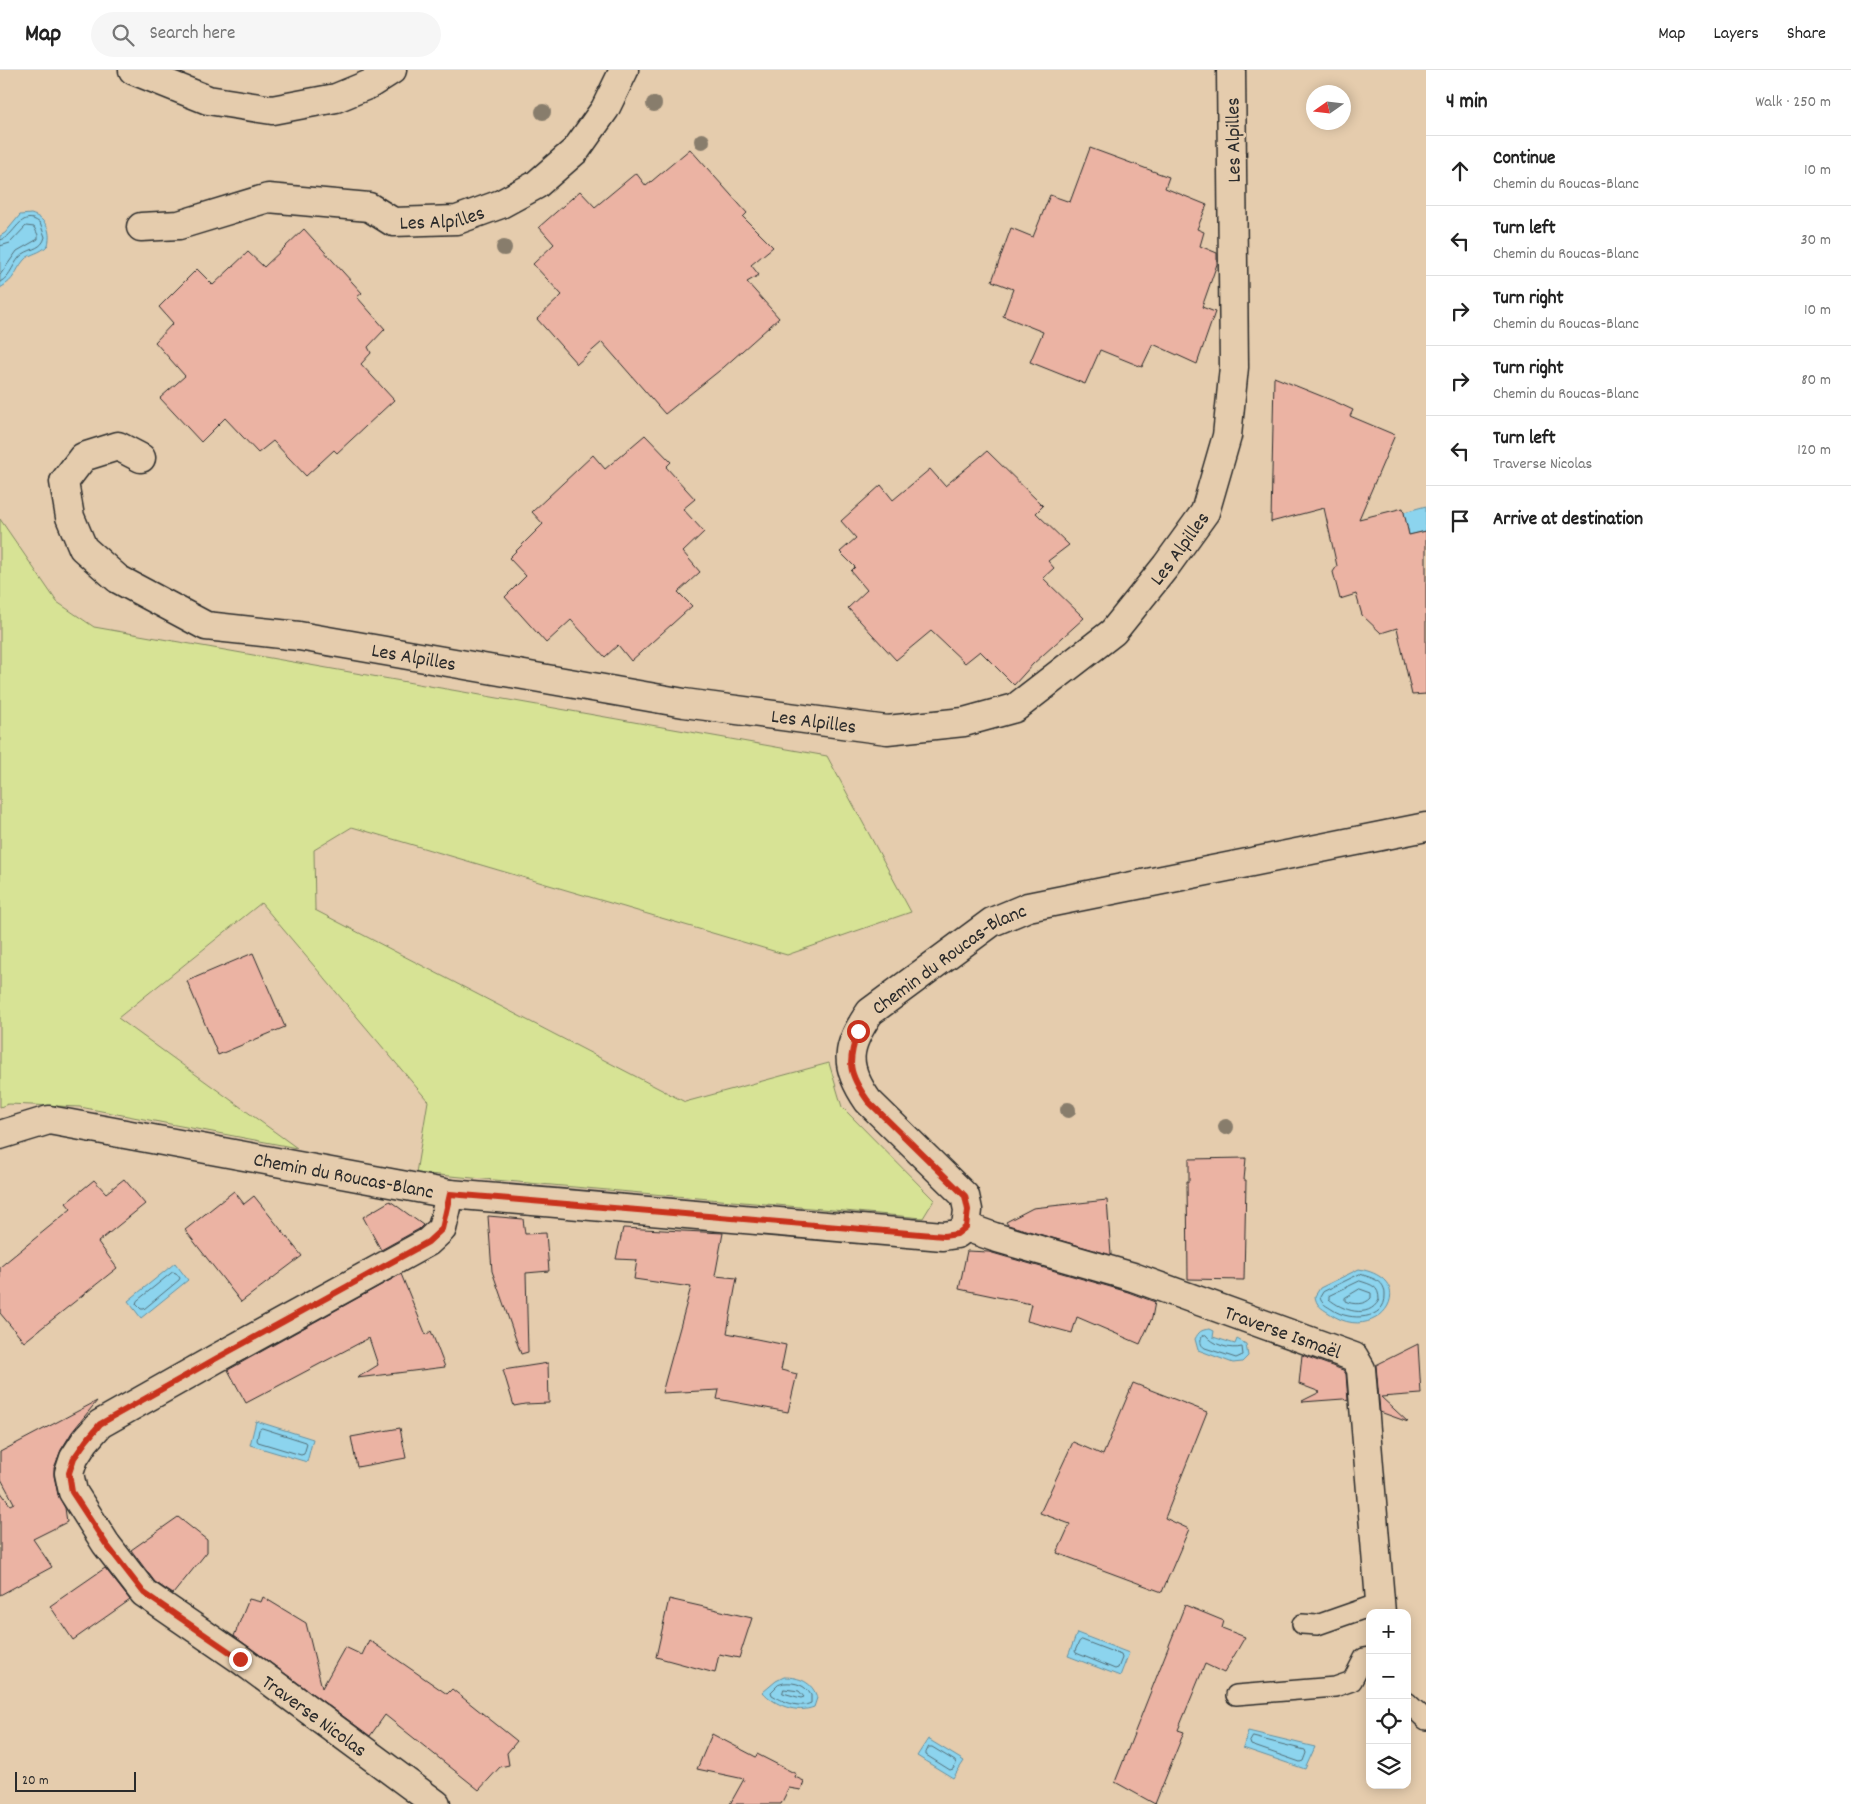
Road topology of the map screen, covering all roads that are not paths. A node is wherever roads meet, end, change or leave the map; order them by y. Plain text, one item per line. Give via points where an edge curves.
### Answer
1 (134, 70) edge
2 (392, 70) edge
3 (624, 70) edge
4 (1231, 70) edge
5 (141, 227) dead end
6 (142, 458) dead end
7 (1426, 827) edge
8 (0, 1135) edge
9 (450, 1194) junction
10 (966, 1227) junction
11 (1380, 1608) edge
12 (1302, 1624) dead end
13 (1366, 1658) edge
14 (1236, 1695) dead end
15 (1411, 1706) edge
16 (1426, 1720) edge
17 (436, 1804) edge

1 - 2 street via 208,100 272,110 336,98 370,84
3 - 5 street, Les Alpilles via 605,109 576,150 536,185 502,204 457,220 393,222 369,207 268,198 179,224
4 - 6 street, Les Alpilles via 1234,368 1227,436 1204,512 1113,632 1015,708 964,722 887,730 684,703 299,636 206,626 118,579 83,548 70,517 64,482 83,457 118,446
7 - 10 street, Chemin du Roucas-Blanc via 1028,907 992,922 870,1012 851,1049 850,1067 857,1084 868,1101 965,1196 968,1210
8 - 9 street, Chemin du Roucas-Blanc via 49,1120
9 - 10 street, Chemin du Roucas-Blanc via 944,1236 957,1234
9 - 17 street, Traverse Nicolas via 442,1229 428,1242 100,1424 74,1458 69,1473 72,1492 144,1593 240,1659
10 - 11 street, Traverse Ismaël via 1133,1277 1354,1357 1361,1369
11 - 12 lane via 1317,1626
13 - 14 lane via 1352,1681 1335,1687
15 - 16 lane

